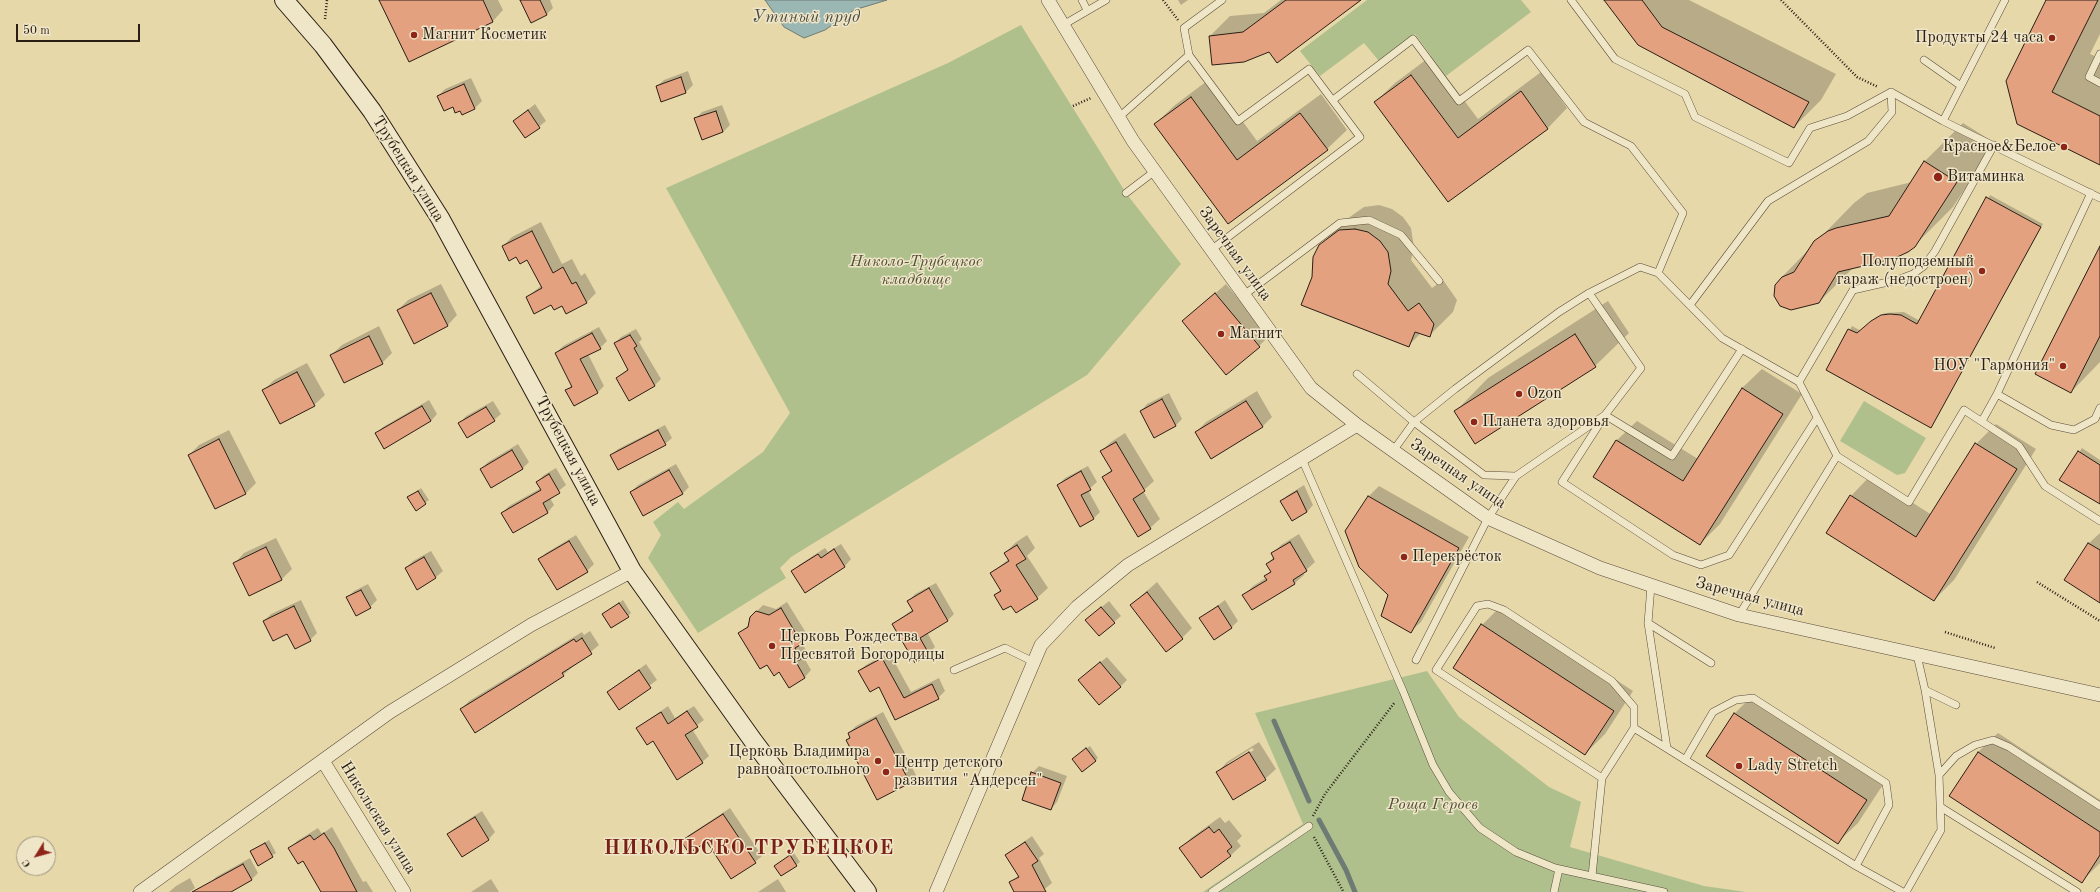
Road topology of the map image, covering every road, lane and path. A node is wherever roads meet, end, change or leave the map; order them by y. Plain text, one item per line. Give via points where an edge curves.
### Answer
1 (284, 0) edge
2 (327, 0) edge
3 (1048, 0) edge
4 (1082, 0) edge
5 (1106, 0) edge
6 (1163, 0) edge
7 (1222, 0) edge
8 (1571, 0) edge
9 (1781, 0) edge
10 (2005, 0) edge
11 (1087, 10) junction
12 (327, 24) dead end
13 (1063, 25) junction
14 (1184, 28) junction
15 (2100, 54) edge
16 (1189, 55) junction
17 (1924, 60) dead end
18 (2100, 83) edge
19 (1961, 86) junction
20 (1103, 92) junction
21 (1890, 92) junction
22 (1333, 100) junction
23 (1073, 106) dead end
24 (1118, 118) junction
25 (1943, 121) junction
26 (1994, 146) junction
27 (1155, 171) junction
28 (1126, 194) dead end
29 (2091, 194) junction
30 (2100, 198) edge
31 (1211, 250) junction
32 (1658, 273) junction
33 (1439, 281) dead end
34 (1589, 293) junction
35 (1244, 295) junction
36 (1690, 305) junction
37 (1742, 349) junction
38 (1357, 374) dead end
39 (1799, 382) junction
40 (1997, 394) junction
41 (2100, 408) edge
42 (1605, 415) junction
43 (1817, 418) junction
44 (1414, 422) junction
45 (1982, 422) junction
46 (1357, 425) junction
47 (1393, 451) junction
48 (1837, 456) junction
49 (1302, 459) junction
50 (1516, 476) junction
51 (1488, 518) junction
52 (2100, 521) edge
53 (632, 571) junction
54 (2037, 582) dead end
55 (1651, 586) junction
56 (1739, 615) junction
57 (2100, 622) edge
58 (1648, 623) junction
59 (1945, 632) dead end
60 (1995, 648) dead end
61 (1917, 655) junction
62 (1416, 660) dead end
63 (1034, 662) junction
64 (1711, 663) dead end
65 (954, 670) dead end
66 (1925, 690) junction
67 (1403, 691) junction
68 (2100, 695) edge
69 (1956, 705) dead end
70 (1634, 728) junction
71 (1667, 748) junction
72 (1685, 760) junction
73 (323, 762) junction
74 (1939, 775) junction
75 (1602, 778) junction
76 (2100, 806) edge
77 (1318, 808) dead end
78 (1942, 808) junction
79 (1309, 826) joint
80 (1856, 866) junction
81 (1559, 869) junction
82 (1592, 876) junction
83 (1343, 891) dead end
84 (140, 892) edge
85 (404, 892) edge
86 (867, 892) edge
87 (936, 892) edge
88 (1212, 892) edge
89 (1554, 892) edge
90 (1664, 892) edge
91 (1904, 892) edge
92 (2077, 892) edge

1 - 53 main road, Трубецкая улица via 323,45 372,111 436,212
2 - 12 path via 324,17
3 - 13 street, Заречная улица
4 - 11 lane
5 - 11 lane
6 - 14 path
7 - 14 lane
8 - 21 lane via 1615,59 1685,94 1695,117 1789,163 1810,128 1847,116
9 - 21 path via 1857,77
10 - 19 lane
11 - 13 lane
13 - 20 street, Заречная улица
14 - 16 lane
15 - 18 lane via 2089,78
16 - 22 lane via 1238,122 1309,69
16 - 24 lane
17 - 19 lane
19 - 25 lane
20 - 23 path
20 - 24 street, Заречная улица
21 - 25 lane
21 - 36 lane via 1892,112 1868,141 1768,201
22 - 31 lane via 1360,137
22 - 32 lane via 1413,40 1459,102 1528,50 1584,122 1630,146 1683,213
24 - 27 street, Заречная улица
25 - 26 lane
26 - 29 lane
26 - 39 lane via 1939,245 1924,266 1913,274 1897,280 1853,290
27 - 28 lane
27 - 31 street, Заречная улица
29 - 30 lane
29 - 40 lane
31 - 35 street, Заречная улица
32 - 34 lane via 1640,267
32 - 36 lane
33 - 35 lane via 1401,235 1369,220 1340,223
34 - 42 lane via 1641,368
34 - 44 lane via 1522,339
35 - 46 street, Заречная улица via 1311,388
36 - 37 lane via 1722,338
37 - 39 lane
37 - 42 lane via 1672,456
38 - 44 lane
39 - 43 lane
40 - 41 lane via 2051,425 2074,430 2095,419
40 - 45 lane
42 - 43 lane via 1562,482 1673,555 1701,565 1729,555
42 - 50 lane
43 - 48 lane
44 - 47 lane
44 - 50 lane via 1484,475
45 - 48 lane via 1964,410 1909,502
45 - 52 lane via 2019,446 2045,486
46 - 47 street, Заречная улица
46 - 49 street
47 - 51 street, Заречная улица
48 - 56 lane
49 - 63 street via 1128,565 1076,606 1041,645
49 - 67 lane
50 - 51 lane
51 - 55 street, Заречная улица via 1600,568
51 - 62 lane
53 - 73 street via 531,625 390,712
53 - 86 main road, Трубецкая улица
54 - 57 path
55 - 56 street, Заречная улица
55 - 58 lane
56 - 61 street, Заречная улица
58 - 64 lane
58 - 71 lane
59 - 60 path
61 - 66 lane
61 - 68 street, Заречная улица
63 - 65 lane via 1005,648
63 - 87 street
66 - 69 lane
66 - 74 lane
67 - 77 path via 1325,794
67 - 81 lane via 1433,765 1449,792 1480,828 1516,852
70 - 71 lane
70 - 75 lane
70 - 75 lane via 1634,707 1612,681 1504,610 1488,604 1477,606 1436,670
71 - 72 lane
72 - 80 lane
72 - 80 lane via 1713,712 1736,700 1753,698 1886,783 1889,804
73 - 84 street
73 - 85 street, Никольская улица
74 - 76 lane via 1956,756 1993,740 2009,747
74 - 78 lane
75 - 82 lane
78 - 91 lane via 1941,830
78 - 92 lane
79 - 83 path
79 - 88 lane
80 - 91 lane
81 - 82 lane
81 - 89 lane
82 - 90 lane

